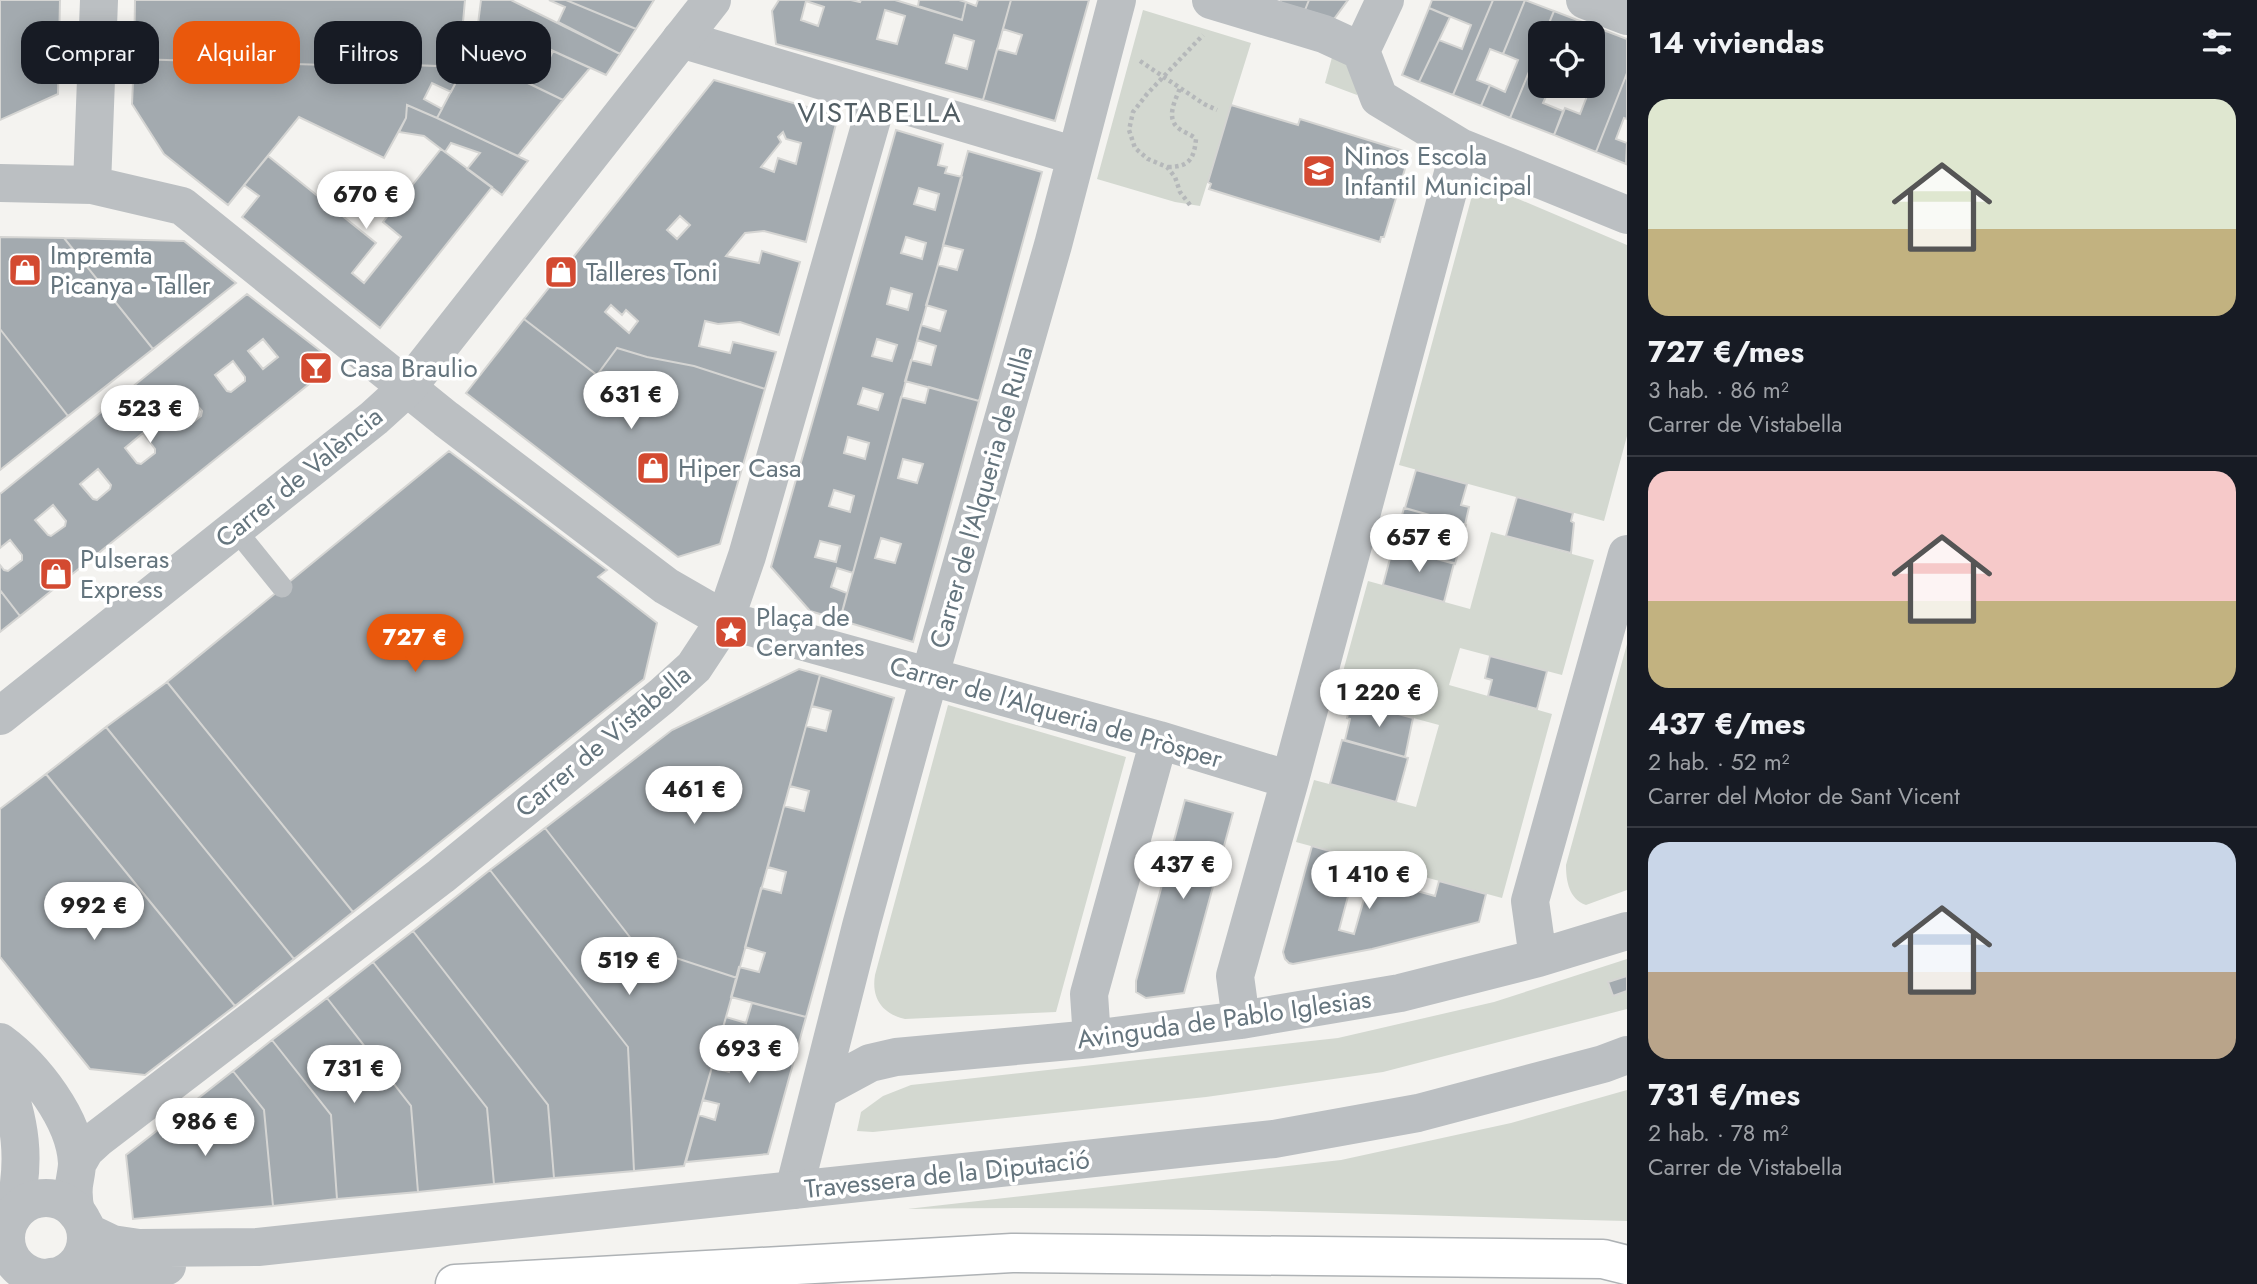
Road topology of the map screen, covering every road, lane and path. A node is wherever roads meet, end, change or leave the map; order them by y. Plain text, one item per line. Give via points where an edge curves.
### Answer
1 (99, 0) edge
2 (712, 0) edge
3 (1117, 0) edge
4 (1385, 0) edge
5 (1585, 0) edge
6 (1210, 15) edge
7 (1627, 16) edge
8 (681, 39) junction
9 (1360, 51) junction
10 (1131, 54) dead end
11 (1163, 77) junction
12 (1180, 88) junction
13 (878, 98) junction
14 (1217, 110) dead end
15 (1460, 147) junction
16 (1076, 156) junction
17 (1167, 167) junction
18 (0, 183) edge
19 (92, 185) junction
20 (1190, 205) dead end
21 (1627, 215) edge
22 (408, 388) junction
23 (234, 529) junction
24 (1627, 554) edge
25 (282, 587) dead end
26 (725, 620) junction
27 (930, 676) junction
28 (0, 716) edge
29 (1159, 740) junction
30 (1290, 779) junction
31 (1627, 931) edge
32 (1538, 958) junction
33 (844, 993) junction
34 (1241, 1020) junction
35 (1092, 1039) junction
36 (0, 1042) edge
37 (1627, 1055) edge
38 (896, 1057) junction
39 (0, 1068) edge
40 (820, 1090) junction
41 (77, 1164) junction
42 (794, 1191) junction
43 (79, 1217) junction
44 (6, 1238) edge
45 (258, 1247) junction
46 (1627, 1265) edge
47 (51, 1277) junction
48 (454, 1284) edge

1 - 19 street
2 - 8 street, Carrer de València
3 - 16 street, Carrer de l'Alqueria de Rulla
4 - 9 street
5 - 7 street
6 - 9 street via 1324,34
6 - 11 path
8 - 13 street
8 - 22 street, Carrer de València
9 - 15 street via 1379,98
10 - 11 path
11 - 12 path
11 - 17 path via 1133,112 1129,130 1135,148
12 - 14 path
12 - 17 path via 1172,117 1176,126 1196,139 1195,152 1180,167
13 - 16 street
13 - 26 street, Carrer de Vistabella
15 - 21 street
15 - 30 street
16 - 27 street, Carrer de l'Alqueria de Rulla
17 - 20 path
18 - 19 street, Carrer de l'Alqueria de Pròsper
19 - 22 street, Carrer de l'Alqueria de Pròsper via 182,206
22 - 23 street, Carrer de València
22 - 26 street, Carrer de l'Alqueria de Pròsper via 666,586
23 - 25 lane
23 - 28 street, Carrer de València
24 - 32 street via 1530,901
26 - 27 street, Carrer de l'Alqueria de Pròsper
26 - 41 street, Carrer de Vistabella via 694,667 672,688 463,844 97,1139
27 - 29 street, Carrer de l'Alqueria de Pròsper
27 - 33 street, Carrer de l'Alqueria de Rulla
29 - 30 street, Carrer de l'Alqueria de Pròsper
29 - 35 street via 1089,994
30 - 34 street via 1235,976
31 - 32 street, Avinguda de Pablo Iglesias
32 - 34 street, Avinguda de Pablo Iglesias via 1400,993
33 - 38 street via 853,1021 866,1040
33 - 40 street, Carrer de l'Alqueria de Rulla
34 - 35 street, Avinguda de Pablo Iglesias
35 - 38 street, Avinguda de Pablo Iglesias
36 - 41 street via 17,1055 65,1118
37 - 42 street, Travessera de la Diputació via 1418,1112 1274,1139
38 - 40 street, Avinguda de Pablo Iglesias via 870,1063
39 - 44 street via 16,1108 20,1133 19,1193
40 - 42 street, Carrer de l'Alqueria de Rulla
41 - 43 street via 74,1198
42 - 45 street, Travessera de la Diputació
43 - 44 street via 56,1199 32,1200 21,1206
43 - 45 street, Travessera de la Diputació via 89,1233 111,1244
43 - 47 street via 86,1234 80,1258 63,1274
44 - 47 street via 14,1263 24,1272
45 - 47 street, Travessera de la Diputació via 156,1268
46 - 48 highway via 1602,1259 1012,1253

